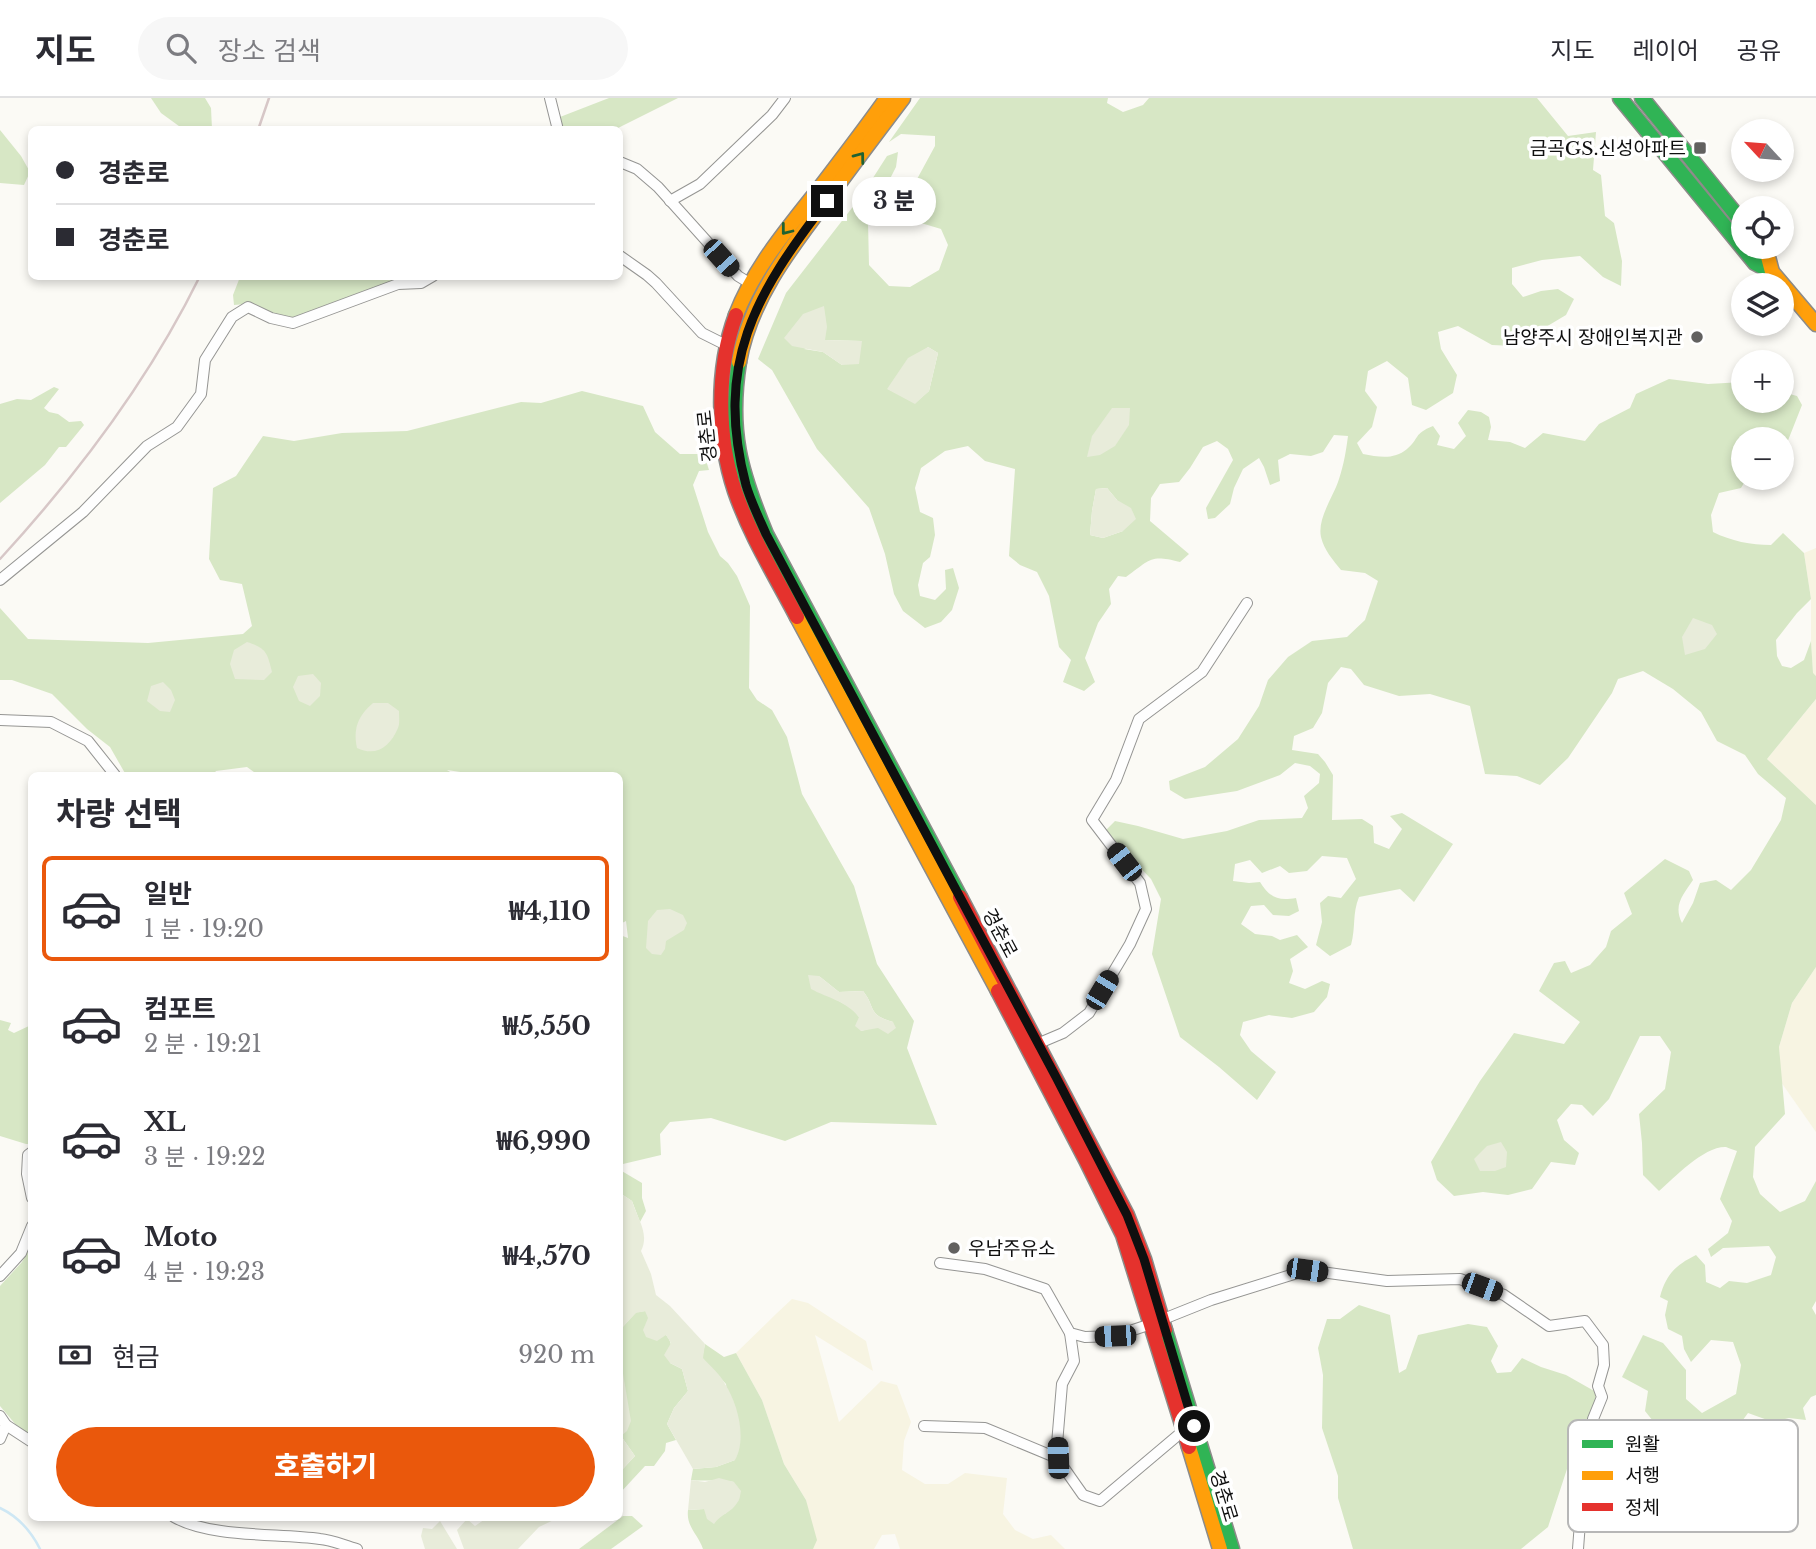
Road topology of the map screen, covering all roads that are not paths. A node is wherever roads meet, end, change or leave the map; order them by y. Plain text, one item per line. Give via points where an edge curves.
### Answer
1 (550, 98) edge
2 (785, 98) edge
3 (887, 98) edge
4 (903, 98) edge
5 (1620, 98) edge
6 (1642, 98) edge
7 (557, 126) edge
8 (623, 163) edge
9 (670, 201) junction
10 (1731, 208) edge
11 (623, 258) edge
12 (1768, 259) edge
13 (1772, 272) junction
14 (426, 280) edge
15 (751, 284) junction
16 (1816, 324) edge
17 (728, 346) junction
18 (0, 580) edge
19 (1247, 603) dead end
20 (0, 720) edge
21 (113, 772) edge
22 (1037, 1044) junction
23 (28, 1155) edge
24 (28, 1179) edge
25 (28, 1236) edge
26 (940, 1263) dead end
27 (0, 1276) edge
28 (1156, 1322) junction
29 (1070, 1333) junction
30 (0, 1416) edge
31 (1593, 1420) edge
32 (6, 1425) junction
33 (924, 1426) dead end
34 (1184, 1431) junction
35 (28, 1439) edge
36 (0, 1440) edge
37 (1058, 1458) junction
38 (181, 1521) edge
39 (357, 1549) edge
40 (1220, 1549) edge
41 (1232, 1549) edge

1 - 7 street
2 - 9 street via 700,184
3 -> 15 street, 경춘로 via 778,240
22 -> 4 street, 경춘로 via 766,534 737,447 734,408 739,363 753,316 796,241
5 - 13 street via 1747,254
6 - 10 street
8 - 9 street via 637,169
9 - 15 street via 738,276
11 - 17 street via 656,283 702,333
12 - 13 street
13 - 16 street
14 - 18 street via 398,284 293,323 248,307 232,317 205,359 201,394 177,427 147,446 83,512
15 - 17 street, 경춘로
17 - 28 street, 경춘로 via 724,442 752,532 1086,1160 1123,1235
19 - 22 street via 1202,672 1139,719 1116,780 1092,821 1140,883 1146,909 1089,1013 1063,1033
20 - 21 street via 51,722 88,741
22 - 28 street, 경춘로 via 1127,1215 1144,1259
23 - 24 street
25 - 27 street via 21,1253
26 - 29 street via 985,1269 1045,1289
28 - 29 street via 1115,1336
28 - 31 street via 1307,1270 1387,1281 1460,1279 1504,1295 1549,1326 1585,1321 1603,1345 1598,1386 1602,1397
28 - 34 street, 경춘로
28 - 41 street, 경춘로
29 - 37 street via 1074,1361 1062,1384
30 - 32 street
32 - 35 street
32 - 36 street
33 - 37 street via 985,1428
34 - 37 street via 1100,1501 1083,1495
34 - 40 street, 경춘로
38 - 39 street via 222,1531 323,1539

